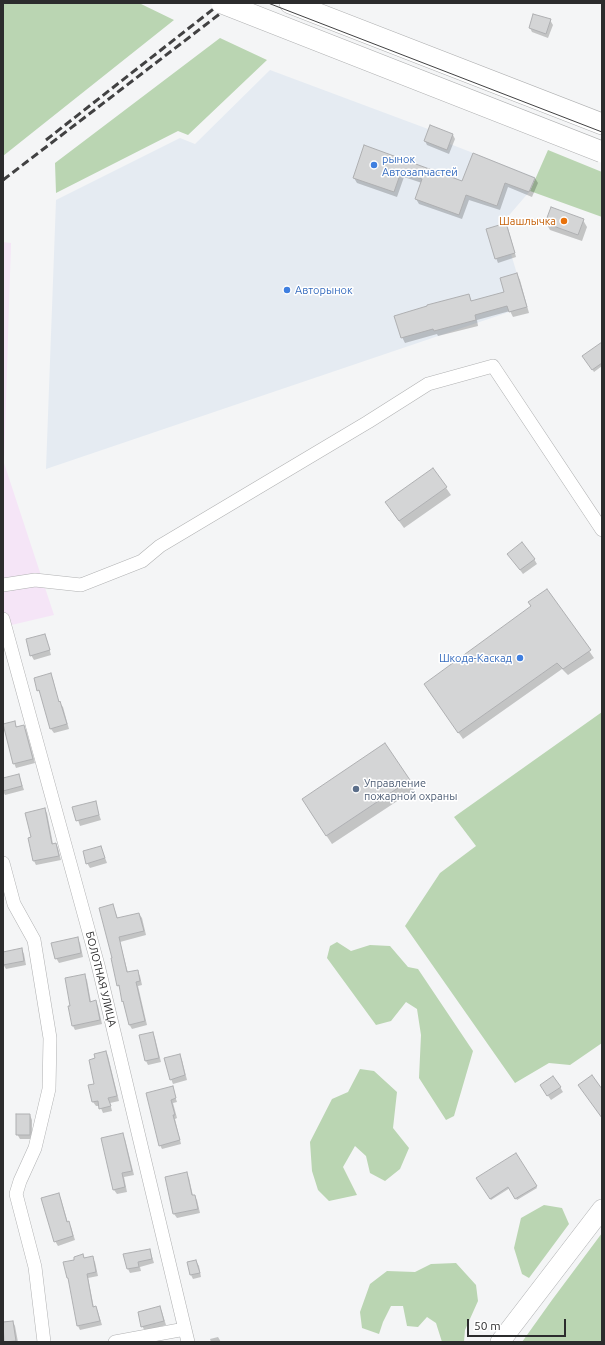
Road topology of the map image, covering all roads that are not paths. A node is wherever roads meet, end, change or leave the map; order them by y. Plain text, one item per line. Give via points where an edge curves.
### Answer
1 (222, 3) edge
2 (290, 3) edge
3 (602, 124) edge
4 (602, 152) edge
5 (602, 530) edge
6 (3, 585) edge
7 (3, 619) edge
8 (3, 862) edge
9 (602, 1209) edge
10 (186, 1336) edge
11 (44, 1342) edge
12 (115, 1342) edge
13 (500, 1342) edge

1 - 4 main road, bridge
2 - 3 main road
5 - 6 street via 493,366 428,384 160,546 142,561 81,585 35,580
7 - 10 street, БОЛОТНАЯ УЛИЦА via 98,965
8 - 11 street via 14,904 34,940 50,1038 49,1089 35,1148 16,1194 35,1267
9 - 13 main road
10 - 12 street

